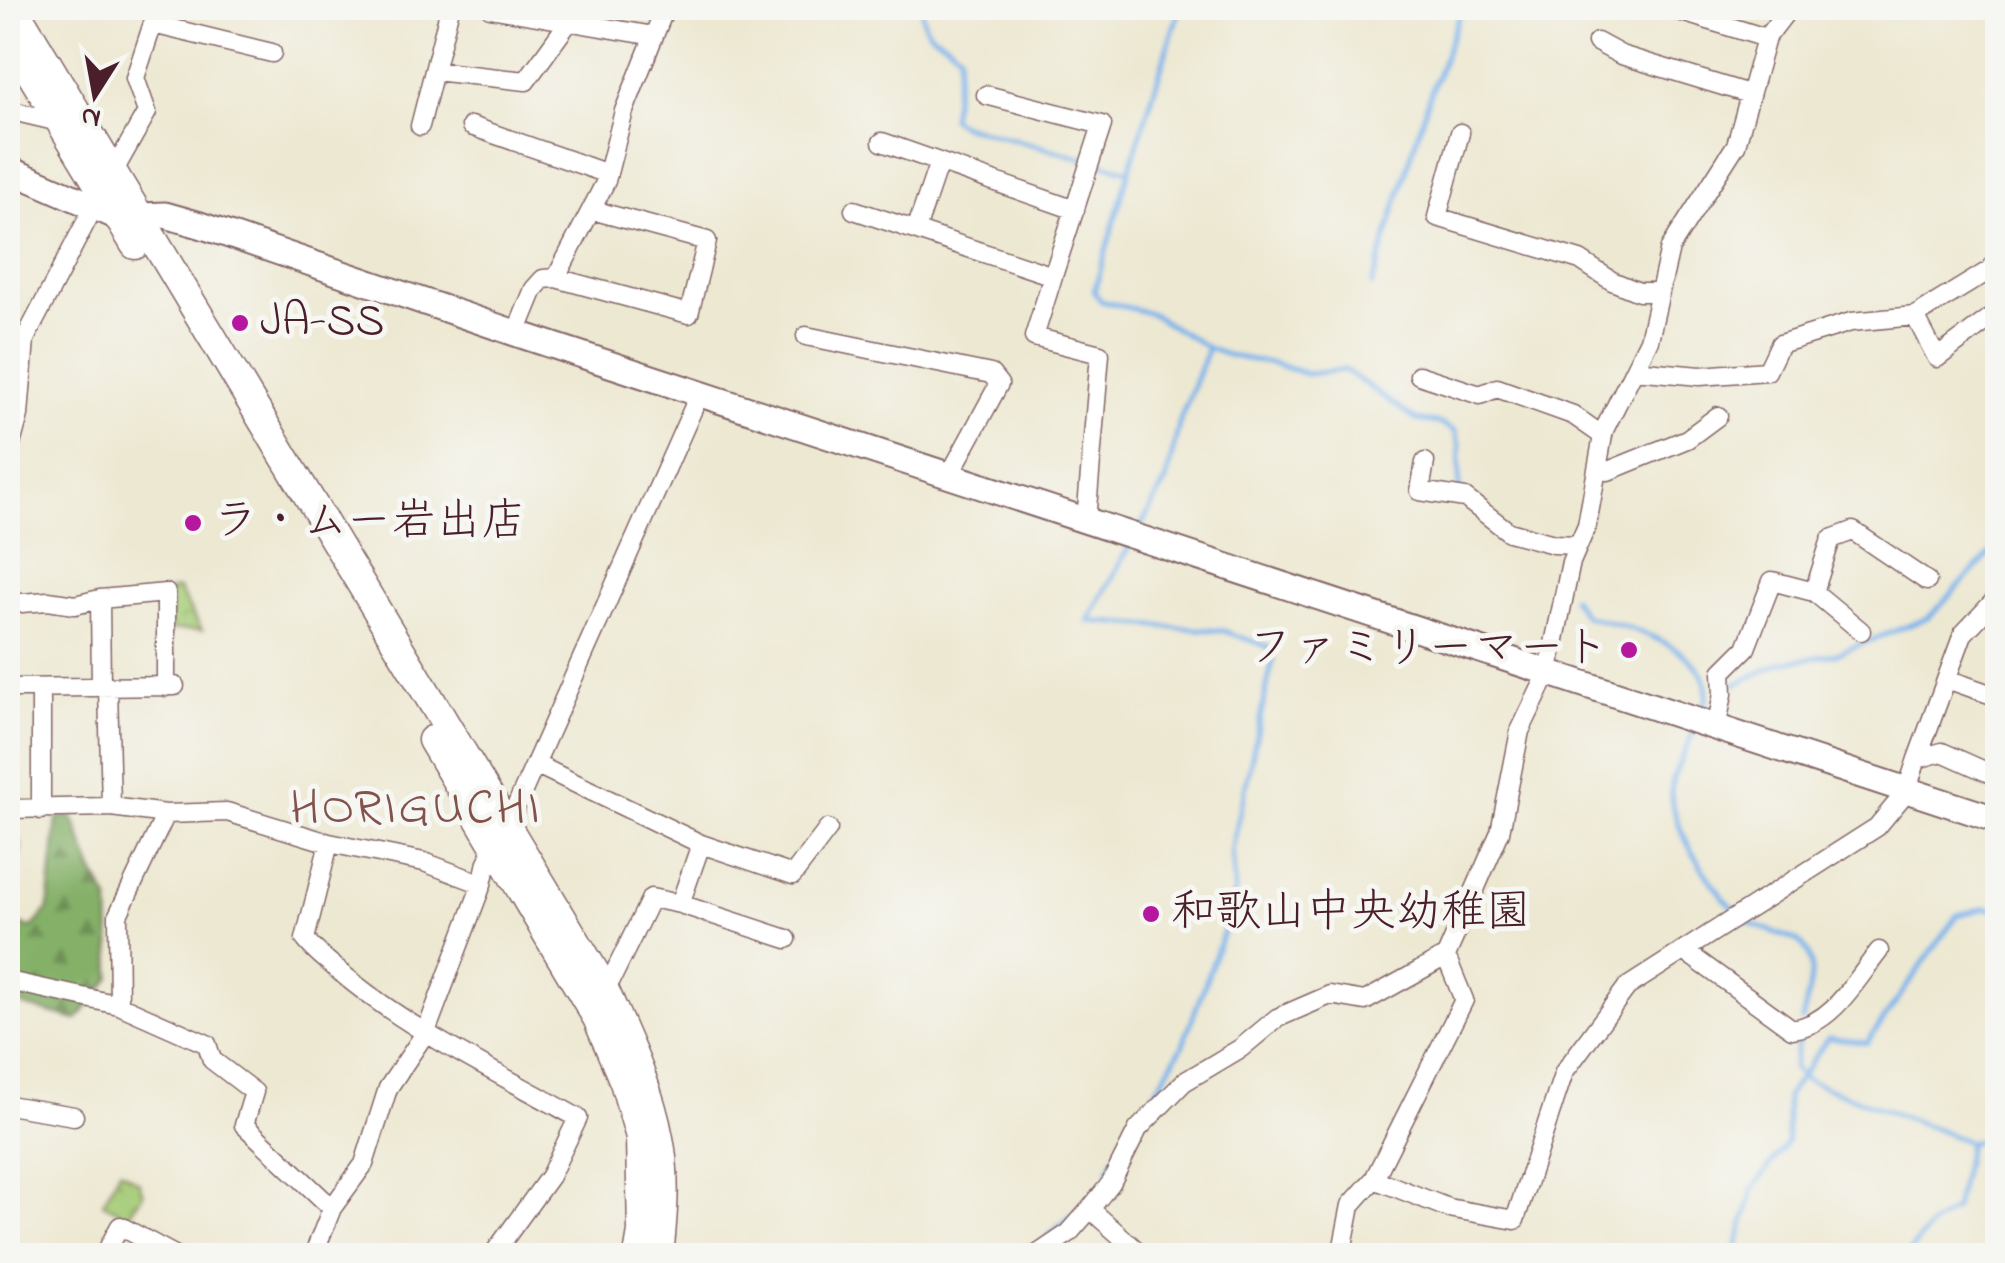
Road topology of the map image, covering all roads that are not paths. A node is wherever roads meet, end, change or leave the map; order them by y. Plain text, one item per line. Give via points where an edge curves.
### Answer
1 (14, 8) edge
2 (450, 8) edge
3 (490, 8) edge
4 (665, 8) edge
5 (1669, 8) edge
6 (1788, 8) edge
7 (570, 15) edge
8 (156, 16) edge
9 (8, 36) edge
10 (654, 36) junction
11 (1766, 38) junction
12 (1597, 42) dead end
13 (272, 54) dead end
14 (434, 71) junction
15 (1749, 94) junction
16 (986, 95) dead end
17 (8, 110) edge
18 (59, 122) junction
19 (420, 126) dead end
20 (471, 126) dead end
21 (1460, 132) dead end
22 (882, 142) dead end
23 (939, 162) junction
24 (8, 169) edge
25 (608, 174) junction
26 (114, 201) junction
27 (592, 210) junction
28 (854, 210) dead end
29 (1075, 210) junction
30 (916, 230) junction
31 (1998, 259) edge
32 (1052, 276) junction
33 (556, 278) junction
34 (1660, 292) junction
35 (1998, 312) edge
36 (1915, 316) junction
37 (516, 333) junction
38 (806, 336) dead end
39 (1634, 370) junction
40 (1420, 375) dead end
41 (700, 393) junction
42 (1718, 416) dead end
43 (1603, 436) junction
44 (8, 455) edge
45 (1425, 462) dead end
46 (1597, 470) junction
47 (949, 476) junction
48 (1086, 521) junction
49 (1574, 554) junction
50 (1927, 581) dead end
51 (1814, 592) junction
52 (1998, 597) edge
53 (100, 599) junction
54 (8, 604) edge
55 (1861, 631) dead end
56 (1548, 673) junction
57 (1948, 678) junction
58 (104, 687) junction
59 (8, 688) edge
60 (41, 688) junction
61 (1998, 697) edge
62 (1716, 729) junction
63 (1917, 759) junction
64 (535, 764) junction
65 (1998, 777) edge
66 (1906, 792) junction
67 (111, 808) junction
68 (8, 809) edge
69 (41, 810) junction
70 (166, 814) junction
71 (1998, 820) edge
72 (828, 829) dead end
73 (502, 838) junction
74 (330, 843) junction
75 (702, 844) junction
76 (482, 884) junction
77 (680, 904) junction
78 (786, 939) dead end
79 (1880, 951) dead end
80 (1686, 952) junction
81 (1446, 956) junction
82 (8, 981) edge
83 (602, 984) junction
84 (119, 1005) junction
85 (426, 1032) junction
86 (8, 1105) edge
87 (74, 1116) dead end
88 (1374, 1179) junction
89 (332, 1208) junction
90 (1090, 1209) junction
91 (104, 1256) edge
92 (176, 1256) edge
93 (312, 1256) edge
94 (492, 1256) edge
95 (638, 1256) edge
96 (660, 1256) edge
97 (1034, 1256) edge
98 (1143, 1256) edge
99 (1341, 1256) edge

1 - 26 main road
2 - 14 street
3 - 7 street
4 - 10 street
5 - 11 street
6 - 11 street
7 - 10 street
7 - 14 street via 526,81
8 - 13 street
8 - 26 street via 135,78 148,112
9 - 18 main road
10 - 25 street via 624,110
11 - 15 street
12 - 15 street
14 - 19 street
15 - 34 street via 1736,145 1670,248
16 - 29 street via 1102,125
17 - 18 street
18 - 26 main road
20 - 25 street
21 - 34 street via 1437,217 1580,260 1639,292
22 - 23 street
23 - 29 street
23 - 30 street
24 - 26 street
25 - 27 street
26 - 37 street
26 - 44 street via 25,338
26 - 73 main road
27 - 33 street
27 - 33 street via 707,242 689,314
28 - 30 street
29 - 32 street
30 - 32 street
31 - 36 street
32 - 48 street via 1034,337 1100,354
33 - 37 street via 534,288
34 - 39 street
35 - 36 street via 1937,358
36 - 39 street via 1852,322 1780,344 1767,371 1700,376
37 - 41 street
38 - 47 street via 991,374 999,384
39 - 43 street
40 - 43 street via 1480,395 1497,388 1572,415
41 - 47 street
41 - 64 street
42 - 46 street via 1688,439
43 - 46 street
45 - 49 street via 1420,491 1466,498 1509,532
46 - 49 street
47 - 48 street
48 - 56 street
49 - 56 street
50 - 51 street via 1853,531 1831,539
51 - 55 street
51 - 62 street via 1772,582 1746,648 1722,672
52 - 57 street via 1963,634
53 - 54 street
53 - 58 street
53 - 58 street via 166,593 170,686
56 - 62 street
56 - 81 street via 1520,731 1500,832
57 - 61 street
57 - 63 street
58 - 60 street
58 - 67 street
59 - 60 street
60 - 69 street
62 - 66 street
63 - 65 street via 1942,752
63 - 66 street
64 - 73 street
64 - 75 street
66 - 71 street
66 - 80 street via 1877,827
67 - 69 street
67 - 70 street
68 - 69 street
70 - 74 street via 227,812
70 - 84 street via 118,915
72 - 75 street via 793,875
73 - 76 street
73 - 83 main road
73 - 95 main road via 624,1082 640,1137
74 - 76 street via 424,862
74 - 85 street via 304,940 359,989
75 - 77 street
76 - 85 street
77 - 78 street
77 - 83 street via 651,898 611,980
79 - 80 street via 1833,1008 1811,1027 1792,1029
80 - 88 street via 1627,987 1564,1072 1515,1220 1448,1208
81 - 88 street via 1464,1000
81 - 90 street via 1366,1001 1330,996 1277,1018 1184,1082 1138,1129
82 - 84 street
83 - 96 main road via 644,1080 660,1141
84 - 89 street via 207,1044 212,1060 254,1092 244,1126
85 - 89 street via 388,1088 364,1164
85 - 94 street via 578,1118 550,1176
86 - 87 street
88 - 99 street via 1351,1205
89 - 93 street
90 - 97 street
90 - 98 street
91 - 92 street via 120,1226

